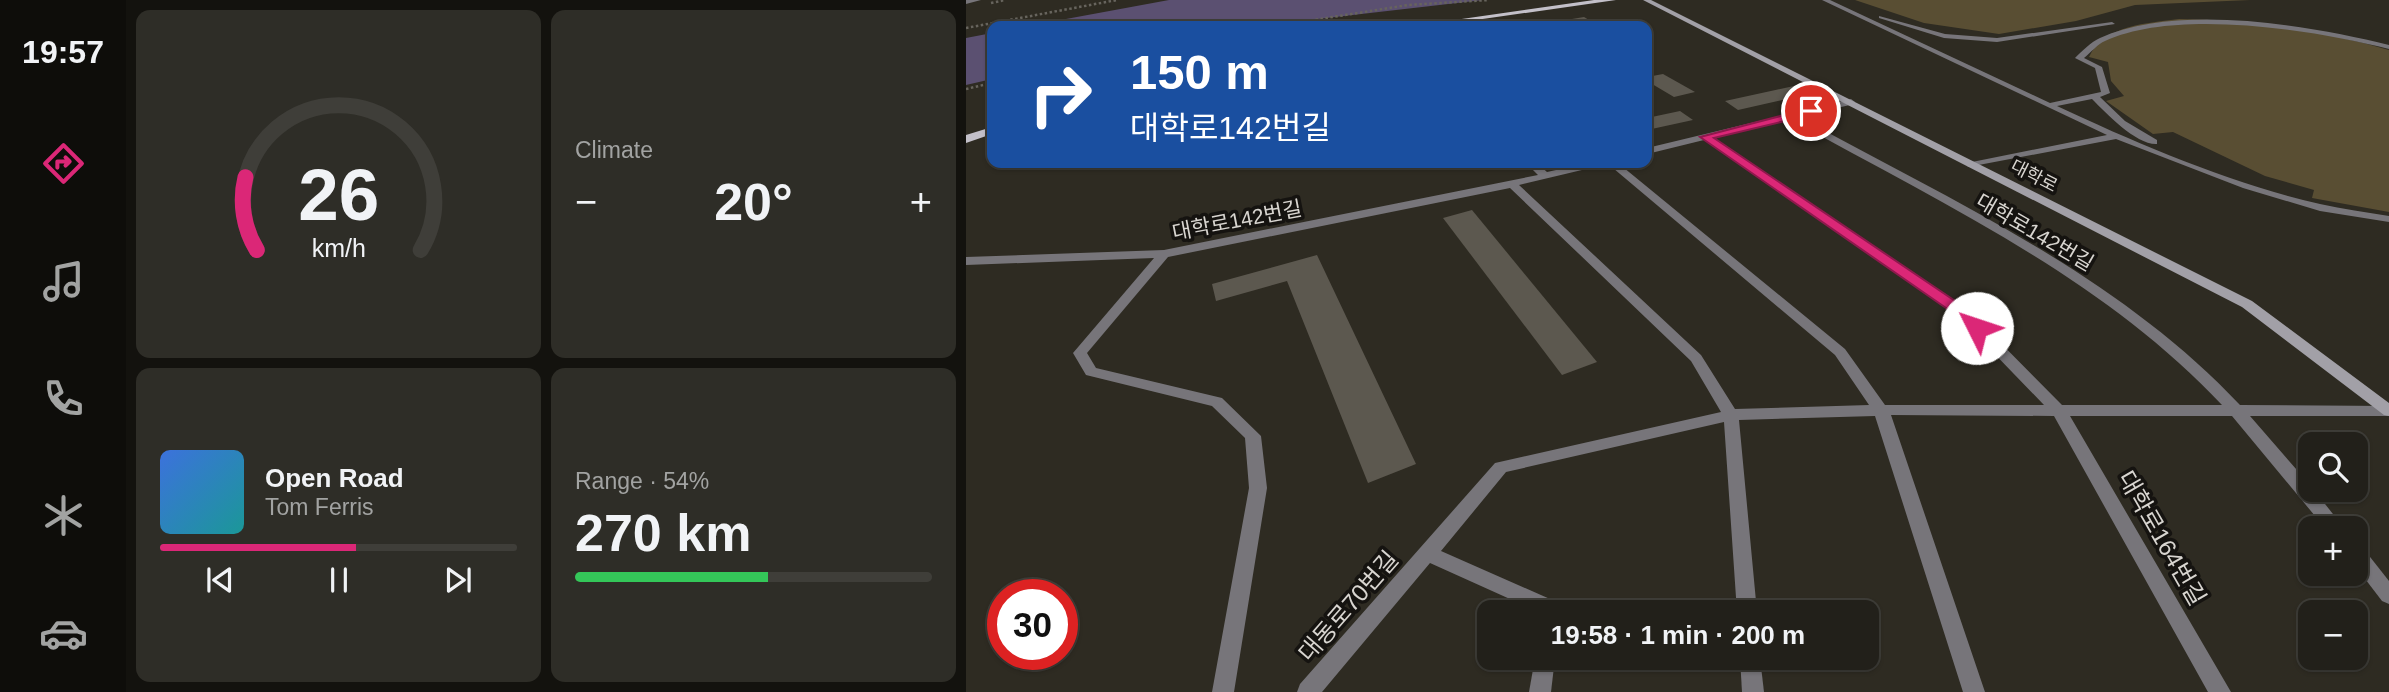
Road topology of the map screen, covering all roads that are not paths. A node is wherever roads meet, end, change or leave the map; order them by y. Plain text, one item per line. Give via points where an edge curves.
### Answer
1 (978, 0) edge
2 (1612, 0) edge
3 (1646, 0) edge
4 (1828, 1) edge
5 (966, 2) edge
6 (1454, 21) edge
7 (2131, 21) junction
8 (1944, 36) junction
9 (1914, 41) junction
10 (2389, 47) edge
11 (2094, 96) junction
12 (1852, 102) junction
13 (2052, 105) junction
14 (1791, 116) junction
15 (987, 132) edge
16 (2118, 135) junction
17 (1706, 137) junction
18 (966, 139) edge
19 (1652, 150) edge
20 (1972, 165) junction
21 (2196, 166) junction
22 (1536, 168) edge
23 (1578, 168) edge
24 (1618, 168) edge
25 (1545, 176) junction
26 (1512, 184) junction
27 (2389, 219) edge
28 (1164, 254) junction
29 (966, 261) edge
30 (1881, 410) junction
31 (2059, 411) junction
32 (2239, 411) junction
33 (2389, 411) edge
34 (1731, 415) junction
35 (2325, 516) edge
36 (1427, 553) junction
37 (2368, 569) edge
38 (2389, 595) edge
39 (1532, 600) edge
40 (1746, 600) edge
41 (1543, 670) edge
42 (1751, 670) edge
43 (1223, 692) edge
44 (1308, 692) edge
45 (1540, 692) edge
46 (1753, 692) edge
47 (1974, 692) edge
48 (2220, 692) edge

1 - 5 street
2 - 6 main road
3 - 12 main road, 대학로
4 - 8 street
4 - 9 street
7 - 8 street via 1997,40
7 - 10 street via 2226,17 2299,25
7 - 11 street via 2088,41 2079,58 2098,67 2106,93
8 - 9 street
9 - 13 street
11 - 13 street
11 - 21 street via 2122,123
12 - 14 street
12 - 20 main road, 대학로
13 - 16 street
14 - 17 street
14 - 32 street, 대학로142번길 via 2071,272 2152,332
15 - 18 main road
16 - 20 street
16 - 21 street
17 - 19 street
17 - 31 street via 1962,312
20 - 33 main road, 대학로 via 2247,304
21 - 27 street via 2314,205
22 - 25 street
23 - 25 street, 대학로142번길
24 - 30 street via 1840,352
25 - 26 street, 대학로142번길
26 - 28 street, 대학로142번길
26 - 34 street via 1696,358
28 - 29 street, 대학로142번길
28 - 43 street via 1080,353 1091,372 1217,402 1253,436 1258,488
30 - 31 street
30 - 34 street
30 - 47 street
31 - 32 street
31 - 48 street, 대학로164번길
32 - 33 street
32 - 35 street
34 - 36 street, 대동로70번길 via 1501,467
34 - 40 street
36 - 39 street, 대동로70번길
36 - 44 street, 대동로70번길
37 - 38 street
41 - 45 street
42 - 46 street

